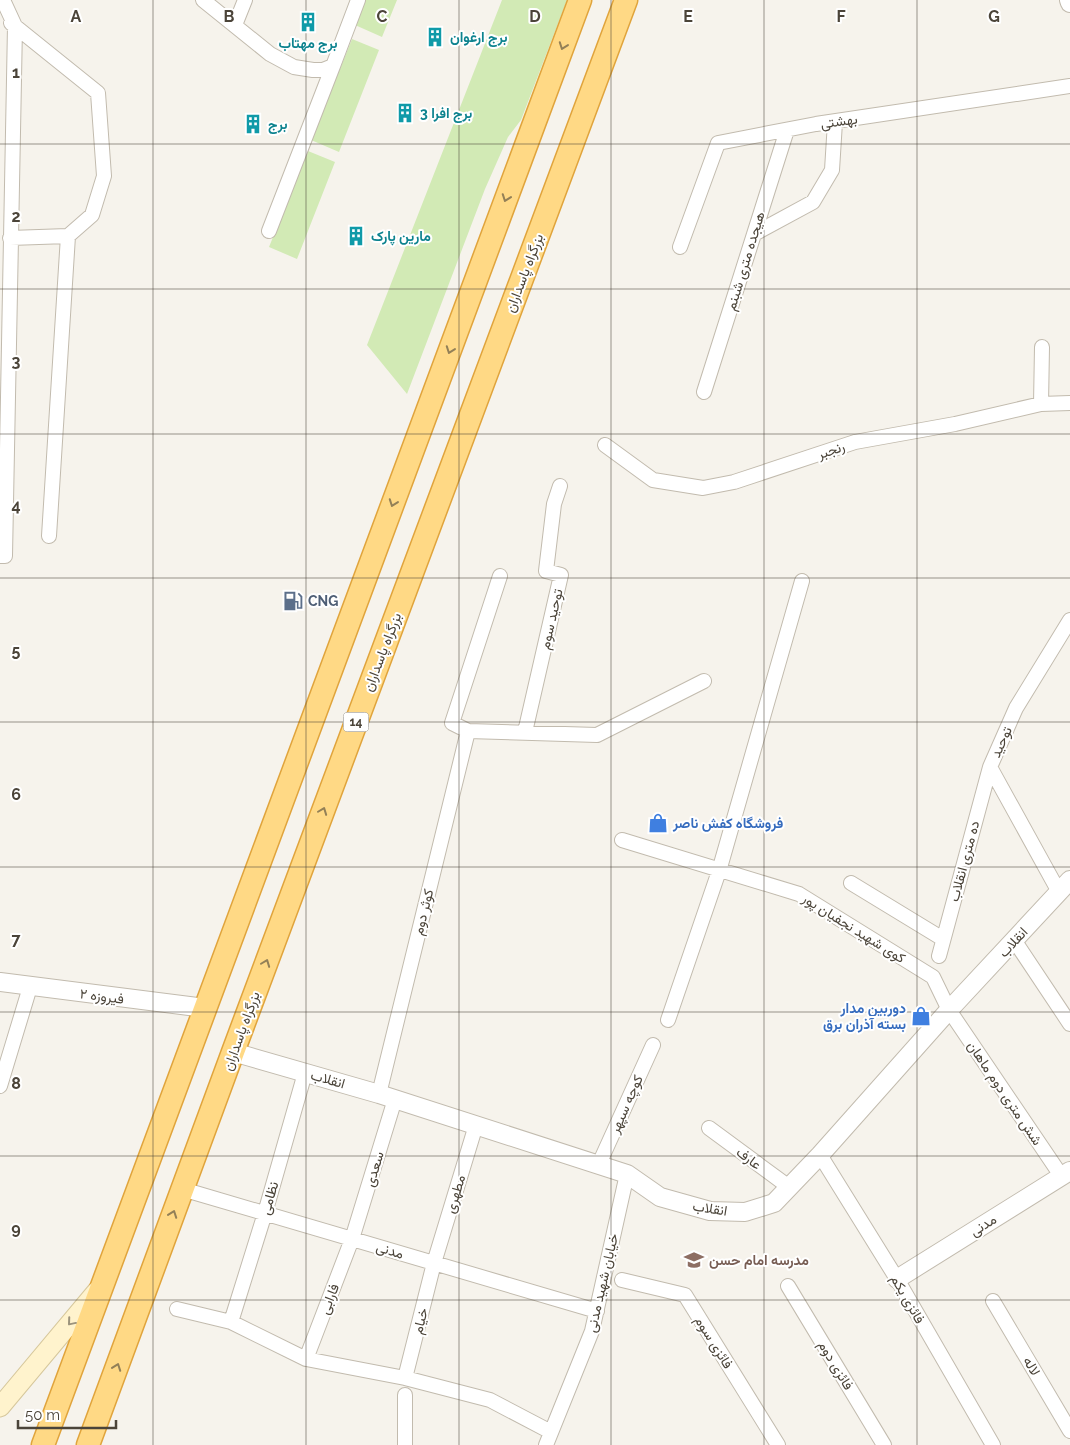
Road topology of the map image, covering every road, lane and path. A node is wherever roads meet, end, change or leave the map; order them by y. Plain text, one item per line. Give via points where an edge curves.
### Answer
1 (4, 0) edge
2 (203, 0) edge
3 (245, 0) edge
4 (358, 0) edge
5 (580, 0) edge
6 (626, 0) edge
7 (0, 15) edge
8 (235, 25) junction
9 (15, 26) junction
10 (333, 66) junction
11 (1070, 86) edge
12 (835, 122) junction
13 (787, 130) junction
14 (6, 133) edge
15 (269, 231) dead end
16 (754, 234) junction
17 (68, 236) junction
18 (10, 238) junction
19 (680, 247) dead end
20 (4, 323) edge
21 (1042, 347) dead end
22 (704, 392) dead end
23 (1041, 404) junction
24 (1070, 404) edge
25 (605, 445) dead end
26 (560, 486) dead end
27 (49, 536) dead end
28 (2, 556) edge
29 (500, 576) dead end
30 (802, 581) dead end
31 (1070, 620) edge
32 (704, 681) dead end
33 (468, 731) junction
34 (525, 732) junction
35 (990, 767) junction
36 (622, 840) dead end
37 (720, 871) junction
38 (851, 884) dead end
39 (1064, 886) edge
40 (943, 939) junction
41 (1014, 940) junction
42 (939, 956) dead end
43 (0, 982) edge
44 (30, 987) junction
45 (205, 1008) junction
46 (949, 1010) junction
47 (668, 1020) dead end
48 (1070, 1024) edge
49 (653, 1044) dead end
50 (232, 1052) junction
51 (305, 1073) junction
52 (0, 1086) edge
53 (387, 1096) junction
54 (476, 1125) junction
55 (709, 1128) dead end
56 (820, 1155) junction
57 (599, 1164) junction
58 (627, 1174) junction
59 (1066, 1174) edge
60 (789, 1187) junction
61 (182, 1189) junction
62 (265, 1213) junction
63 (352, 1239) junction
64 (434, 1263) junction
65 (622, 1280) dead end
66 (897, 1280) junction
67 (103, 1284) junction
68 (788, 1286) dead end
69 (993, 1301) dead end
70 (177, 1309) dead end
71 (597, 1311) junction
72 (231, 1322) junction
73 (306, 1358) junction
74 (405, 1378) junction
75 (405, 1395) dead end
76 (106, 1396) junction
77 (0, 1407) edge
78 (1070, 1431) edge
79 (548, 1439) edge
80 (42, 1445) edge
81 (88, 1445) edge
82 (99, 1445) edge
83 (405, 1445) edge
84 (778, 1445) edge
85 (884, 1445) edge
86 (993, 1445) edge

1 - 9 street
2 - 8 street
3 - 8 street
4 - 10 street
5 -> 45 highway
50 -> 6 highway, بزرگراه پاسداران / 14
7 - 9 street
8 - 10 street via 270,54 294,67 323,70
9 - 14 street
9 - 17 street via 98,93 104,176 92,215
10 - 15 street
11 - 12 street, بهشتی
12 - 13 street, بهشتی
12 - 16 street via 832,170 813,202
13 - 16 street, هیجده متری شبنم
13 - 19 street, بهشتی via 718,143
14 - 18 street
16 - 22 street, هیجده متری شبنم
17 - 18 street
17 - 27 street
18 - 20 street
20 - 28 street
21 - 23 street
23 - 24 street, رنجبر
23 - 25 street, رنجبر via 855,442 734,482 703,488 653,480
26 - 34 street, توحید سوم via 554,504 546,570 561,575
29 - 33 street via 452,723
30 - 37 street
31 - 35 street, توحید via 1016,708
32 - 34 street via 597,735
33 - 34 street
33 - 53 street, کوثر دوم
35 - 39 street, توحید
35 - 40 street, ده متری انقلاب
36 - 37 street, کوی شهید نجفیان پور
37 - 46 street, کوی شهید نجفیان پور via 799,894 933,977
37 - 47 street
38 - 40 street
39 - 41 street, انقلاب
40 - 42 street, ده متری انقلاب
41 - 46 street, انقلاب
41 - 48 street
43 - 44 street, فیروزه ٢
44 - 45 street, فیروزه ٢
44 - 52 street
45 - 67 highway
46 - 56 street, انقلاب
46 - 59 street, شش متری دوم ماهان
49 - 57 street, کوچه سپهر
50 - 51 street, انقلاب
50 - 61 highway, بزرگراه پاسداران / 14
51 - 53 street, انقلاب
51 - 62 street, نظامی
53 - 54 street, انقلاب
53 - 63 street, سعدی
54 - 57 street, انقلاب
54 - 64 street, مطهری
55 - 60 street, عارف
56 - 60 street, انقلاب
56 - 66 street, فائزی یکم
57 - 58 street, انقلاب
58 - 60 street, انقلاب via 660,1197 710,1211 745,1212 774,1203
58 - 71 street, خیابان شهید مدنی
59 - 66 street, مدنی
61 - 62 street, مدنی
76 -> 61 highway, بزرگراه پاسداران / 14
62 - 63 street, مدنی
62 - 72 street, نظامی
63 - 64 street, مدنی
63 - 73 street, فارابی
64 - 71 street, مدنی
64 - 74 street, خیام
65 - 84 street, فائزی سوم via 685,1295
66 - 86 street, فائزی یکم
67 -> 77 main road
67 - 80 highway
68 - 85 street, فائزی دوم
69 - 78 street, لاله
70 - 72 street
71 - 79 street, خیابان شهید مدنی
72 - 73 street
73 - 74 street
74 - 79 street via 490,1400
75 - 83 street
76 - 81 highway, بزرگراه پاسداران / 14
76 - 82 highway

